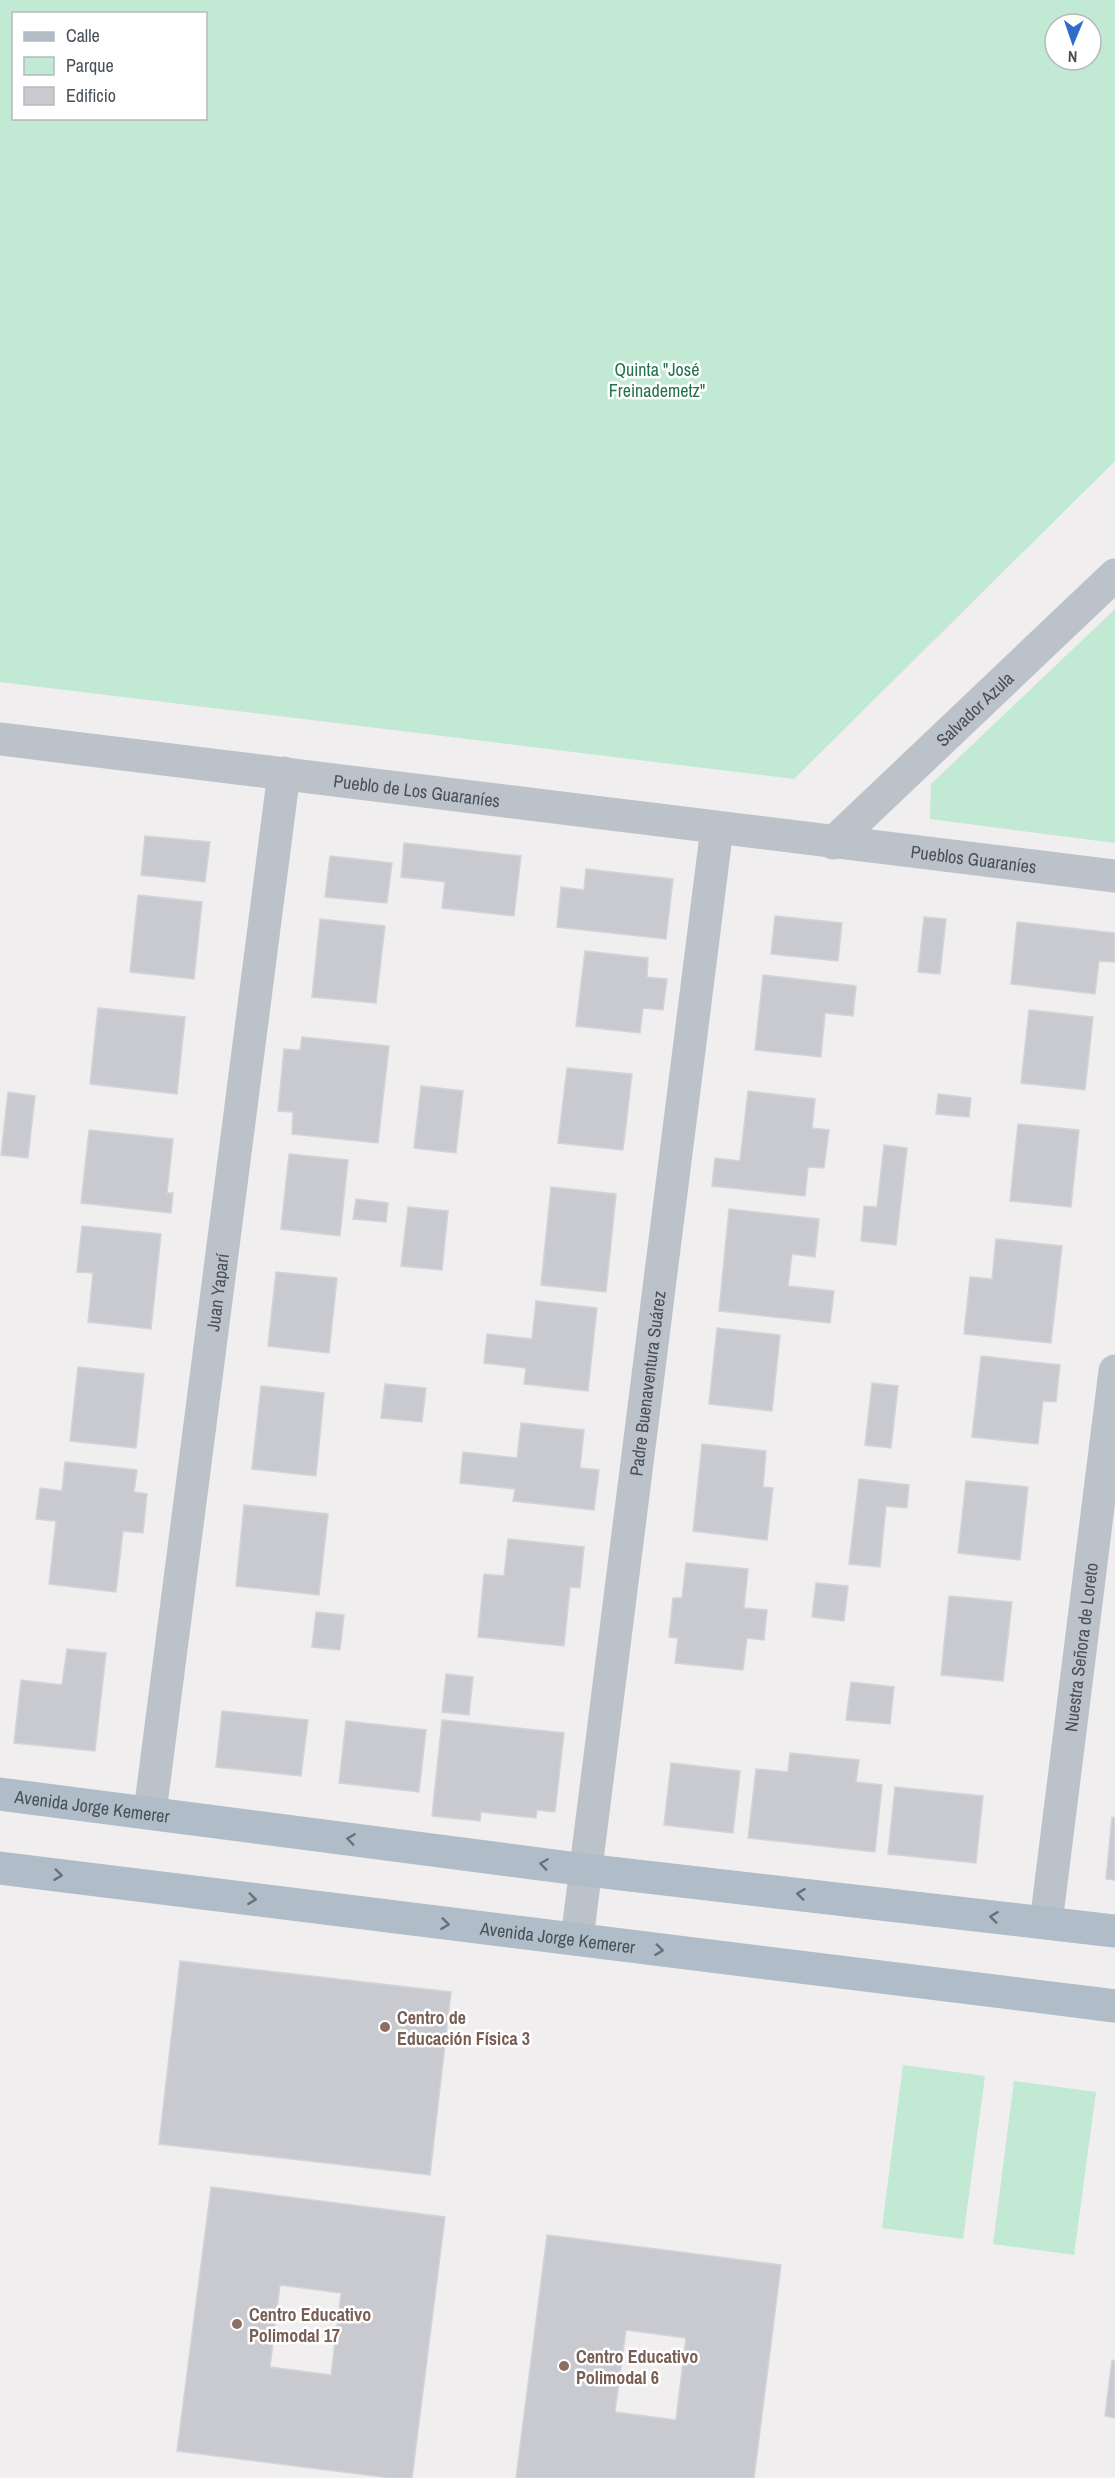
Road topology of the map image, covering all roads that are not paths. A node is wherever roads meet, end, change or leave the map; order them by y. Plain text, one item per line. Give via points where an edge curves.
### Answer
1 (1115, 575) edge
2 (0, 739) edge
3 (284, 773) junction
4 (717, 828) junction
5 (833, 843) junction
6 (1115, 876) edge
7 (1115, 1371) edge
8 (0, 1794) edge
9 (150, 1812) junction
10 (0, 1868) edge
11 (586, 1870) junction
12 (1046, 1923) junction
13 (1115, 1931) edge
14 (577, 1939) junction
15 (1115, 2006) edge

1 - 5 street, Salvador Azula
2 - 3 street, Pueblo de Los Guaraníes
3 - 4 street, Pueblo de Los Guaraníes
3 - 9 street, Juan Yaparí
4 - 5 street, Pueblo de Los Guaraníes
4 - 11 street, Padre Buenaventura Suárez
5 - 6 street, Pueblos Guaraníes
7 - 12 street, Nuestra Señora de Loreto
8 - 9 main road, Avenida Jorge Kemerer
11 -> 9 main road, Avenida Jorge Kemerer
10 -> 14 main road, Avenida Jorge Kemerer
12 -> 11 main road, Avenida Jorge Kemerer
11 - 14 street, Padre Buenaventura Suárez
12 - 13 main road, Avenida Jorge Kemerer
14 -> 15 main road, Avenida Jorge Kemerer

